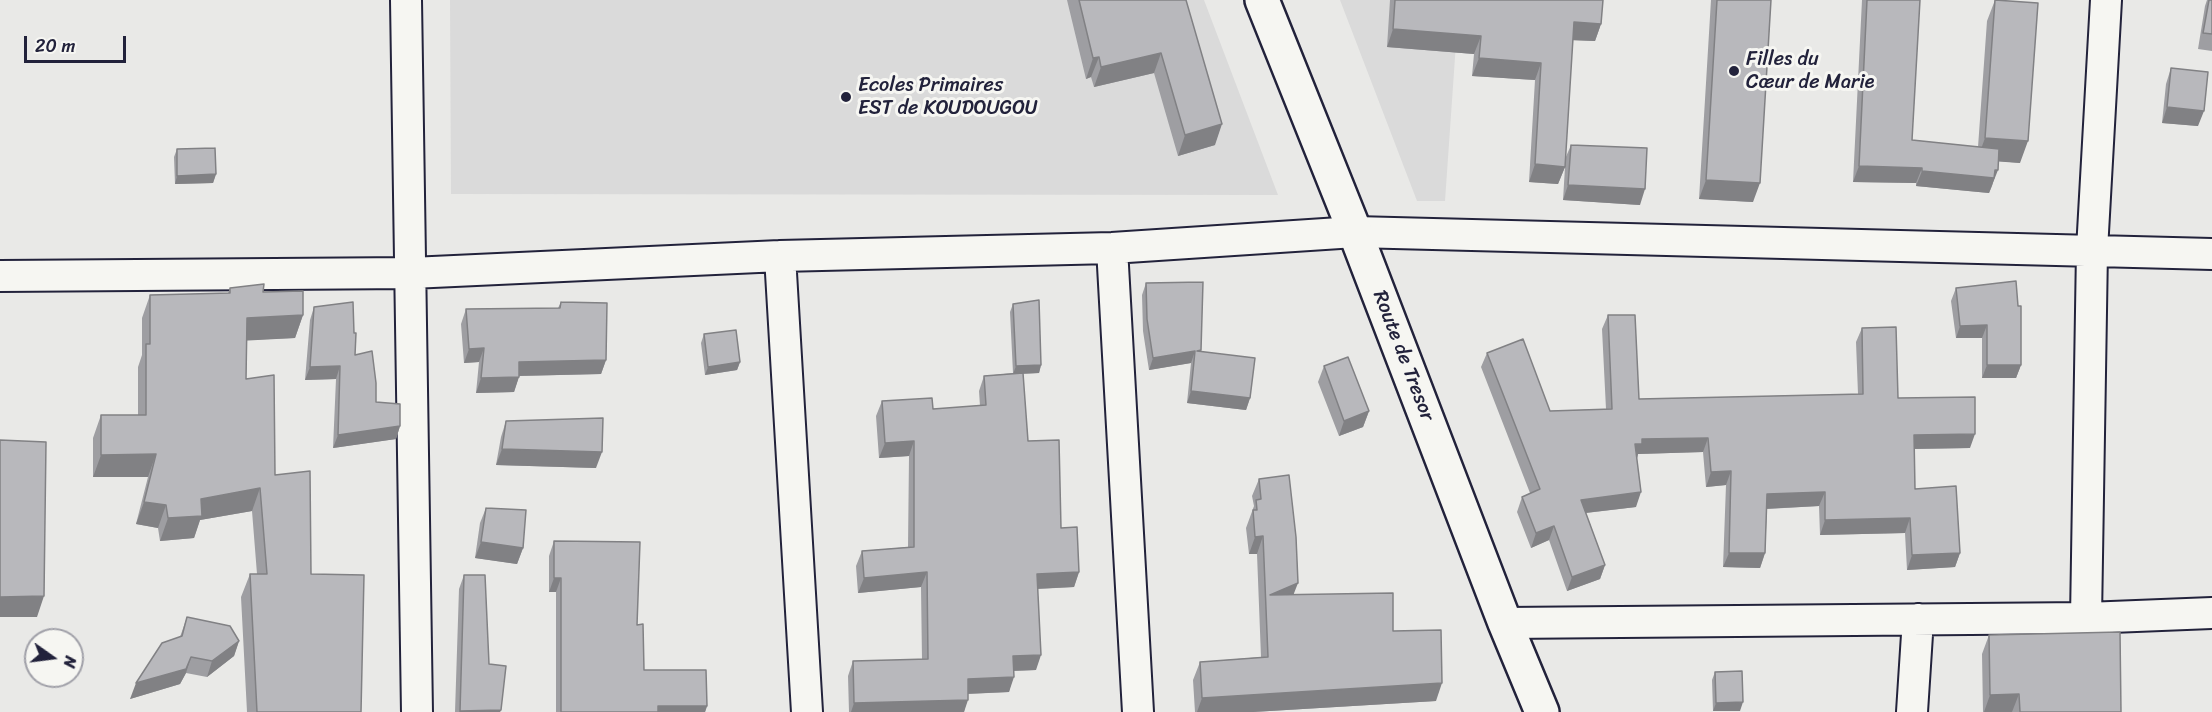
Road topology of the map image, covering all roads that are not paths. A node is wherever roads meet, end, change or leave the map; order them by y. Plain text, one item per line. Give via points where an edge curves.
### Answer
1 (406, 0) edge
2 (1262, 0) edge
3 (2106, 0) edge
4 (1355, 232) junction
5 (1112, 248) junction
6 (2092, 250) junction
7 (2212, 254) edge
8 (780, 256) junction
9 (411, 273) junction
10 (0, 276) edge
11 (2212, 613) edge
12 (2086, 618) junction
13 (1918, 619) junction
14 (1505, 623) junction
15 (417, 712) edge
16 (807, 712) edge
17 (1138, 712) edge
18 (1542, 712) edge
19 (1912, 712) edge

1 - 9 street
2 - 4 street, Route de Tresor
3 - 6 street
4 - 5 street
4 - 6 street
4 - 14 street, Route de Tresor
5 - 8 street
5 - 17 street
6 - 7 street
6 - 12 street
8 - 9 street
8 - 16 street
9 - 10 street
9 - 15 street
11 - 12 street
12 - 13 street
13 - 14 street
13 - 19 street
14 - 18 street, Route de Tresor

